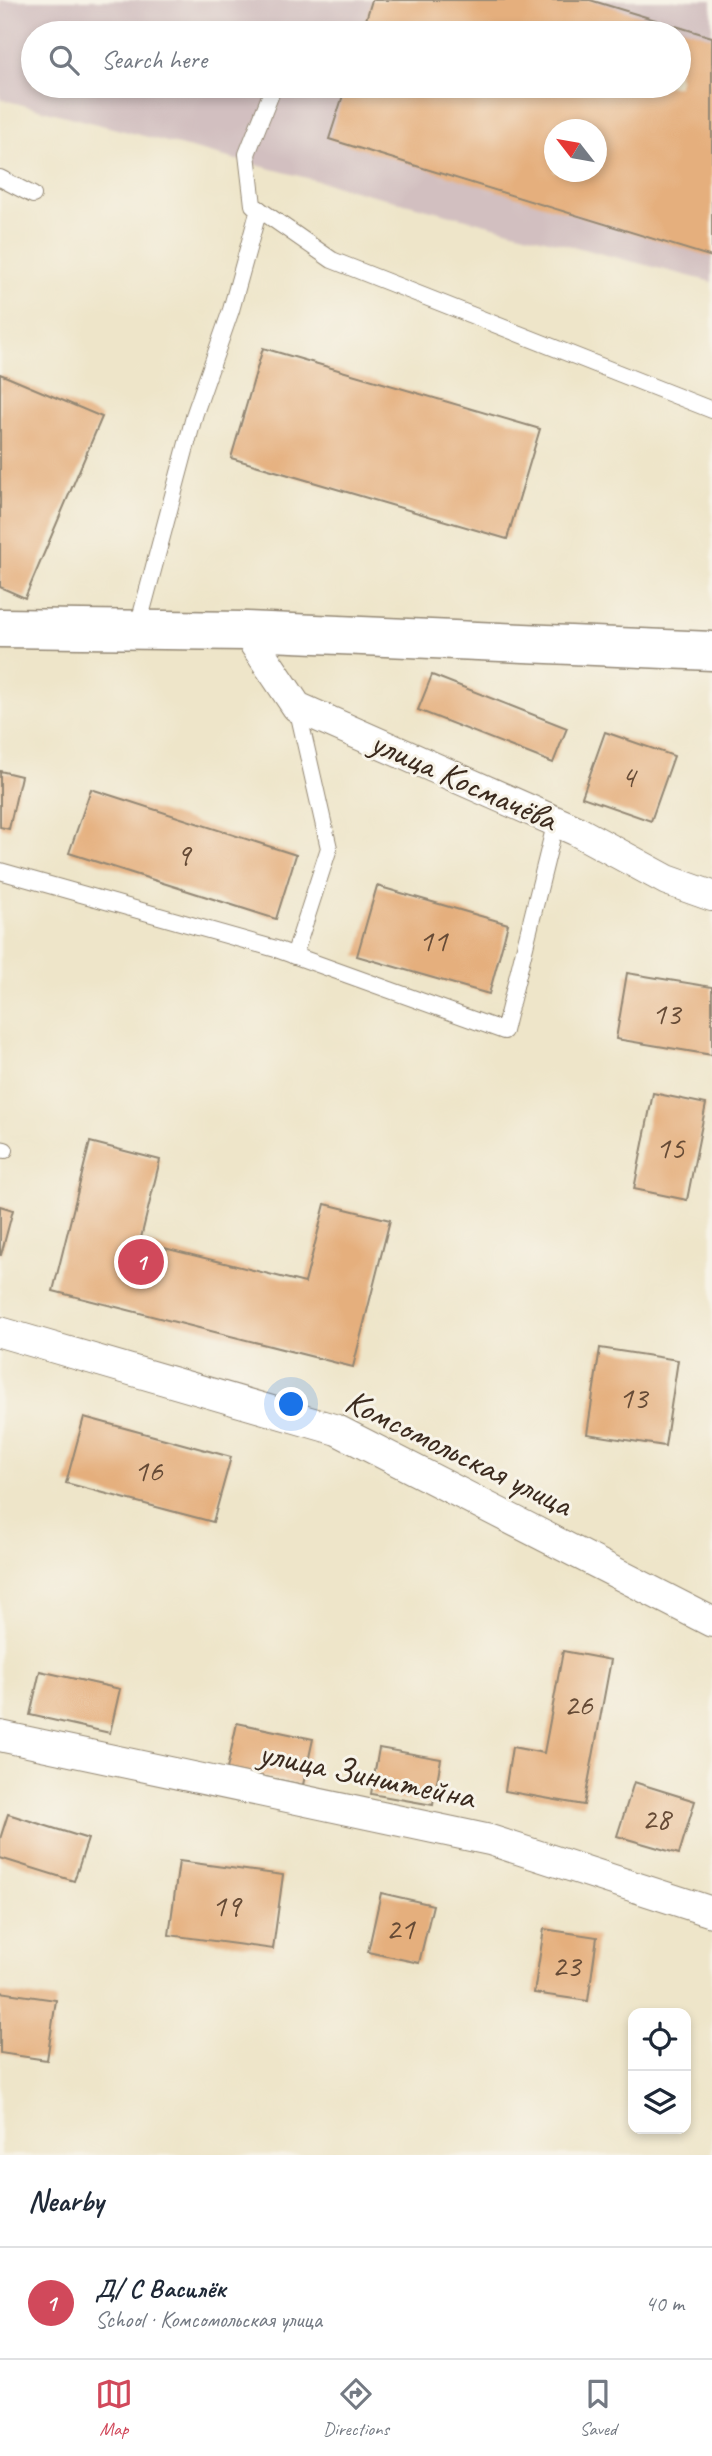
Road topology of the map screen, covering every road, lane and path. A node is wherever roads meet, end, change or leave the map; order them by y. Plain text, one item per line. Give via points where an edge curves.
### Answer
1 (269, 98) edge
2 (0, 178) edge
3 (33, 195) dead end
4 (259, 209) junction
5 (712, 410) edge
6 (0, 628) edge
7 (137, 630) junction
8 (246, 631) junction
9 (712, 651) edge
10 (296, 707) junction
11 (555, 821) junction
12 (0, 872) edge
13 (712, 895) edge
14 (294, 956) junction
15 (0, 1332) edge
16 (712, 1622) edge
17 (0, 1736) edge
18 (712, 1912) edge

1 - 4 lane via 247,154 253,205
2 - 3 lane
4 - 5 lane via 332,260
4 - 7 lane via 231,310 195,413
6 - 7 main road
7 - 8 main road
8 - 9 main road
8 - 10 street
10 - 11 street, улица Космачёва
10 - 14 lane via 329,848
11 - 13 street, улица Космачёва via 667,880
11 - 14 lane via 504,1031
12 - 14 lane
15 - 16 street, Комсомольская улица via 337,1430
17 - 18 street, улица Зинштейна via 491,1840

